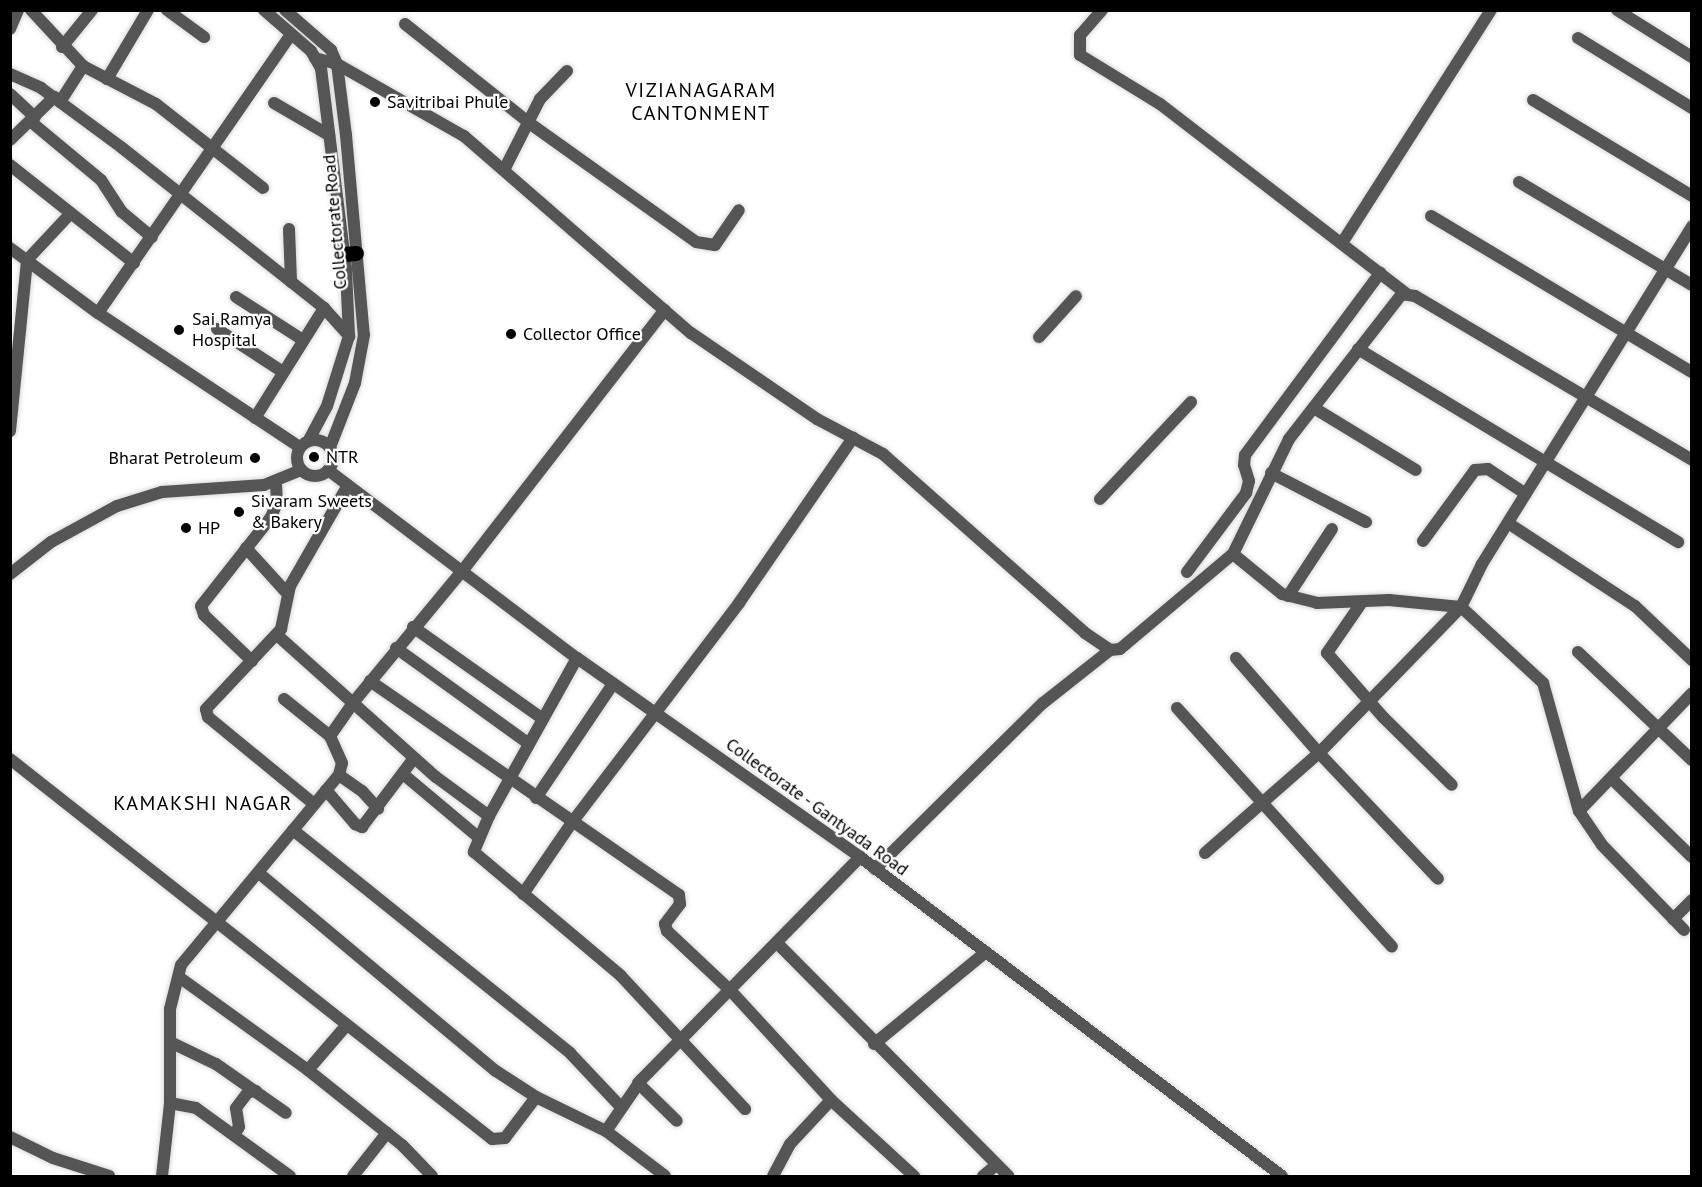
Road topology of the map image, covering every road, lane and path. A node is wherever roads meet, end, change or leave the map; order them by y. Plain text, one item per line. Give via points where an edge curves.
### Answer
1 (18, 10) edge
2 (31, 10) edge
3 (92, 10) edge
4 (148, 10) edge
5 (167, 10) edge
6 (264, 10) edge
7 (285, 10) edge
8 (1102, 10) edge
9 (1491, 10) edge
10 (1617, 10) edge
11 (405, 24) dead end
12 (10, 29) edge
13 (291, 34) junction
14 (204, 37) dead end
15 (1578, 38) dead end
16 (62, 47) junction
17 (1692, 57) edge
18 (315, 58) junction
19 (337, 64) junction
20 (83, 66) junction
21 (567, 71) dead end
22 (11, 75) edge
23 (107, 79) junction
24 (10, 94) edge
25 (57, 100) junction
26 (1533, 100) dead end
27 (274, 103) dead end
28 (1692, 108) edge
29 (33, 119) junction
30 (528, 121) junction
31 (329, 135) junction
32 (10, 140) edge
33 (214, 149) junction
34 (10, 165) edge
35 (504, 170) junction
36 (1520, 182) dead end
37 (263, 188) dead end
38 (183, 196) junction
39 (1692, 196) edge
40 (739, 210) dead end
41 (70, 214) junction
42 (1431, 216) dead end
43 (1692, 226) edge
44 (289, 229) dead end
45 (152, 237) junction
46 (1342, 243) junction
47 (11, 248) edge
48 (350, 254) junction
49 (27, 260) junction
50 (134, 263) junction
51 (1665, 269) junction
52 (1380, 273) junction
53 (291, 282) junction
54 (1692, 285) edge
55 (1407, 294) junction
56 (1076, 296) dead end
57 (236, 297) dead end
58 (324, 308) junction
59 (665, 310) junction
60 (98, 313) junction
61 (217, 329) dead end
62 (1625, 333) junction
63 (350, 336) junction
64 (1039, 337) dead end
65 (303, 340) junction
66 (1358, 349) junction
67 (14, 370) edge
68 (284, 372) junction
69 (1692, 372) edge
70 (1585, 397) junction
71 (1191, 402) dead end
72 (327, 406) junction
73 (1314, 408) junction
74 (345, 411) junction
75 (255, 418) junction
76 (10, 431) edge
77 (853, 438) junction
78 (304, 444) junction
79 (330, 447) junction
80 (1692, 460) edge
81 (1546, 461) junction
82 (301, 470) junction
83 (328, 470) junction
84 (1416, 470) dead end
85 (1271, 473) junction
86 (276, 482) junction
87 (348, 484) junction
88 (1526, 494) junction
89 (1100, 499) dead end
90 (1366, 522) dead end
91 (1508, 523) junction
92 (1332, 529) dead end
93 (1423, 541) dead end
94 (1678, 542) dead end
95 (246, 548) junction
96 (1233, 554) junction
97 (463, 570) junction
98 (1187, 572) dead end
99 (10, 574) edge
100 (287, 593) junction
101 (1288, 596) junction
102 (1362, 602) junction
103 (1461, 607) junction
104 (413, 627) junction
105 (277, 635) junction
106 (396, 648) junction
107 (1110, 650) junction
108 (1578, 652) dead end
109 (577, 658) junction
110 (1236, 658) dead end
111 (1692, 660) edge
112 (252, 661) junction
113 (370, 681) junction
114 (613, 684) junction
115 (1692, 693) edge
116 (284, 699) dead end
117 (1369, 702) junction
118 (352, 704) junction
119 (1177, 708) dead end
120 (656, 715) junction
121 (543, 719) junction
122 (1658, 728) junction
123 (330, 736) junction
124 (529, 744) junction
125 (1319, 753) junction
126 (414, 758) junction
127 (10, 759) edge
128 (1692, 760) edge
129 (402, 774) junction
130 (339, 775) junction
131 (1611, 778) junction
132 (510, 780) junction
133 (1452, 786) dead end
134 (326, 790) junction
135 (536, 798) junction
136 (1262, 802) junction
137 (314, 804) junction
138 (378, 809) junction
139 (1579, 811) junction
140 (489, 816) junction
141 (573, 821) junction
142 (293, 830) junction
143 (478, 837) junction
144 (1205, 853) dead end
145 (860, 857) junction
146 (1692, 857) edge
147 (875, 869) junction
148 (260, 874) junction
149 (1438, 879) dead end
150 (523, 894) junction
151 (1692, 900) edge
152 (1673, 919) junction
153 (213, 922) junction
154 (1684, 930) dead end
155 (778, 944) junction
156 (1392, 947) dead end
157 (986, 952) junction
158 (179, 977) junction
159 (730, 990) junction
160 (345, 1027) junction
161 (683, 1040) junction
162 (170, 1042) junction
163 (874, 1044) junction
164 (308, 1070) junction
165 (638, 1083) junction
166 (256, 1091) junction
167 (536, 1097) junction
168 (831, 1100) junction
169 (170, 1103) junction
170 (620, 1106) junction
171 (746, 1109) dead end
172 (286, 1113) dead end
173 (677, 1121) dead end
174 (606, 1131) junction
175 (387, 1133) junction
176 (234, 1136) junction
177 (10, 1137) edge
178 (996, 1165) junction
179 (109, 1176) edge
180 (162, 1176) edge
181 (290, 1176) edge
182 (352, 1176) edge
183 (432, 1176) edge
184 (665, 1176) edge
185 (773, 1176) edge
186 (914, 1176) edge
187 (983, 1176) edge
188 (1008, 1176) edge
189 (1282, 1176) edge

1 - 12 street
2 - 16 street
3 - 16 street
4 - 23 street
5 - 14 street
6 - 13 street, Collectorate Road
7 - 19 street via 331,50
8 - 46 street via 1080,35 1080,55 1160,104
9 - 46 street
10 - 17 street
11 - 30 street
13 - 18 street, Collectorate Road
13 - 33 street
15 - 28 street
16 - 20 street
18 - 19 street
18 - 31 street, Collectorate Road via 321,68
19 - 35 street via 464,136
19 - 48 street, Collectorate Road
20 - 23 street
20 - 25 street
21 - 30 street via 549,87
22 - 25 street
23 - 33 street via 156,104
24 - 29 street
25 - 29 street
25 - 38 street
26 - 39 street
27 - 31 street
29 - 32 street
29 - 45 street via 101,180 122,212
30 - 35 street
30 - 40 street via 704,246 718,242
31 - 48 street, Collectorate Road
33 - 37 street
33 - 38 street
34 - 41 street
35 - 59 street
36 - 51 street
38 - 45 street
38 - 53 street
41 - 49 street
41 - 50 street
42 - 62 street
43 - 51 street
44 - 53 street
45 - 50 street
46 - 52 street
47 - 49 street
48 - 63 street, Collectorate Road
48 - 74 street, Collectorate Road via 364,335
49 - 60 street
49 - 67 street
50 - 60 street
51 - 54 street
51 - 62 street
52 - 55 street
52 - 98 street via 1245,455 1249,481 1246,493
53 - 58 street
55 - 66 street via 1396,297
55 - 70 street
56 - 64 street
57 - 65 street
58 - 63 street
58 - 65 street
59 - 77 street via 773,390
59 - 97 street
60 - 75 street
61 - 68 street
62 - 69 street
62 - 70 street
63 - 72 street, Collectorate Road
65 - 68 street
66 - 73 street
66 - 81 street
67 - 76 street
68 - 75 street
70 - 80 street
70 - 81 street
71 - 89 street
72 - 74 street
72 - 78 street, Collectorate Road
73 - 84 street
73 - 85 street via 1289,439
74 - 79 street, Collectorate Road
75 - 78 street
77 - 107 street via 883,454 918,481 1085,633
77 - 120 street via 810,505
78 - 79 street via 321,440
78 - 82 street via 297,459
79 - 83 street, Collectorate Road via 333,459
81 - 88 street
81 - 94 street
82 - 83 street via 318,476
82 - 86 street
83 - 87 street, Collectorate - Gantyada Road
85 - 90 street
85 - 96 street
86 - 95 street via 274,511
86 - 99 street via 162,492 117,506 51,542
87 - 97 street, Collectorate - Gantyada Road
87 - 100 street
88 - 91 street
88 - 93 street via 1488,469 1475,470
91 - 103 street
91 - 111 street via 1635,606
92 - 101 street
95 - 100 street
95 - 112 street via 204,600 201,611
96 - 101 street
96 - 107 street via 1120,649
97 - 104 street
97 - 109 street, Collectorate - Gantyada Road
100 - 105 street via 284,622
101 - 102 street via 1317,603
102 - 103 street via 1440,602
102 - 117 street via 1327,653
103 - 117 street
103 - 139 street via 1543,682
104 - 106 street
104 - 121 street
105 - 112 street
105 - 118 street
106 - 113 street
106 - 124 street
107 - 147 street via 1043,703
108 - 122 street
109 - 114 street, Collectorate - Gantyada Road
109 - 121 street
110 - 125 street
112 - 137 street via 207,705 206,714
113 - 118 street
113 - 132 street
114 - 120 street, Collectorate - Gantyada Road
114 - 135 street
115 - 122 street
116 - 123 street
117 - 125 street
117 - 133 street
118 - 123 street
118 - 126 street
119 - 136 street
120 - 141 street
120 - 145 street, Collectorate - Gantyada Road
121 - 124 street
122 - 128 street
122 - 131 street
123 - 130 street via 342,763
124 - 132 street
125 - 136 street
125 - 149 street
126 - 129 street
126 - 140 street
127 - 153 street
129 - 138 street
129 - 143 street
130 - 134 street
130 - 138 street via 362,790
131 - 139 street
131 - 146 street
132 - 135 street
132 - 140 street
134 - 137 street
134 - 138 street via 358,826 366,825
135 - 141 street
136 - 144 street
136 - 156 street
137 - 142 street
139 - 152 street via 1602,845
140 - 143 street
141 - 150 street
141 - 159 street via 679,895 681,902 665,924 666,929
142 - 148 street
142 - 170 street via 570,1053
143 - 150 street via 473,849 477,858
145 - 147 street, Collectorate - Gantyada Road
145 - 155 street
147 - 157 street, Collectorate - Gantyada Road
148 - 153 street
148 - 167 street via 459,1042
150 - 161 street via 621,976
151 - 152 street
152 - 154 street
153 - 158 street via 184,959
153 - 160 street
155 - 159 street
155 - 163 street
157 - 163 street
157 - 189 street, Collectorate - Gantyada Road
158 - 162 street via 170,1009
158 - 164 street
159 - 161 street
159 - 168 street
160 - 164 street
160 - 167 street via 492,1139 505,1138
161 - 165 street
161 - 171 street
162 - 166 street via 216,1064
162 - 169 street
163 - 178 street
164 - 175 street
165 - 170 street
165 - 173 street
166 - 172 street
166 - 176 street via 248,1092 236,1107 239,1127
167 - 174 street
168 - 185 street via 790,1143
168 - 186 street
169 - 176 street via 189,1105
169 - 180 street
170 - 174 street
174 - 184 street
175 - 182 street
175 - 183 street
176 - 181 street
177 - 179 street via 53,1158
178 - 187 street
178 - 188 street

